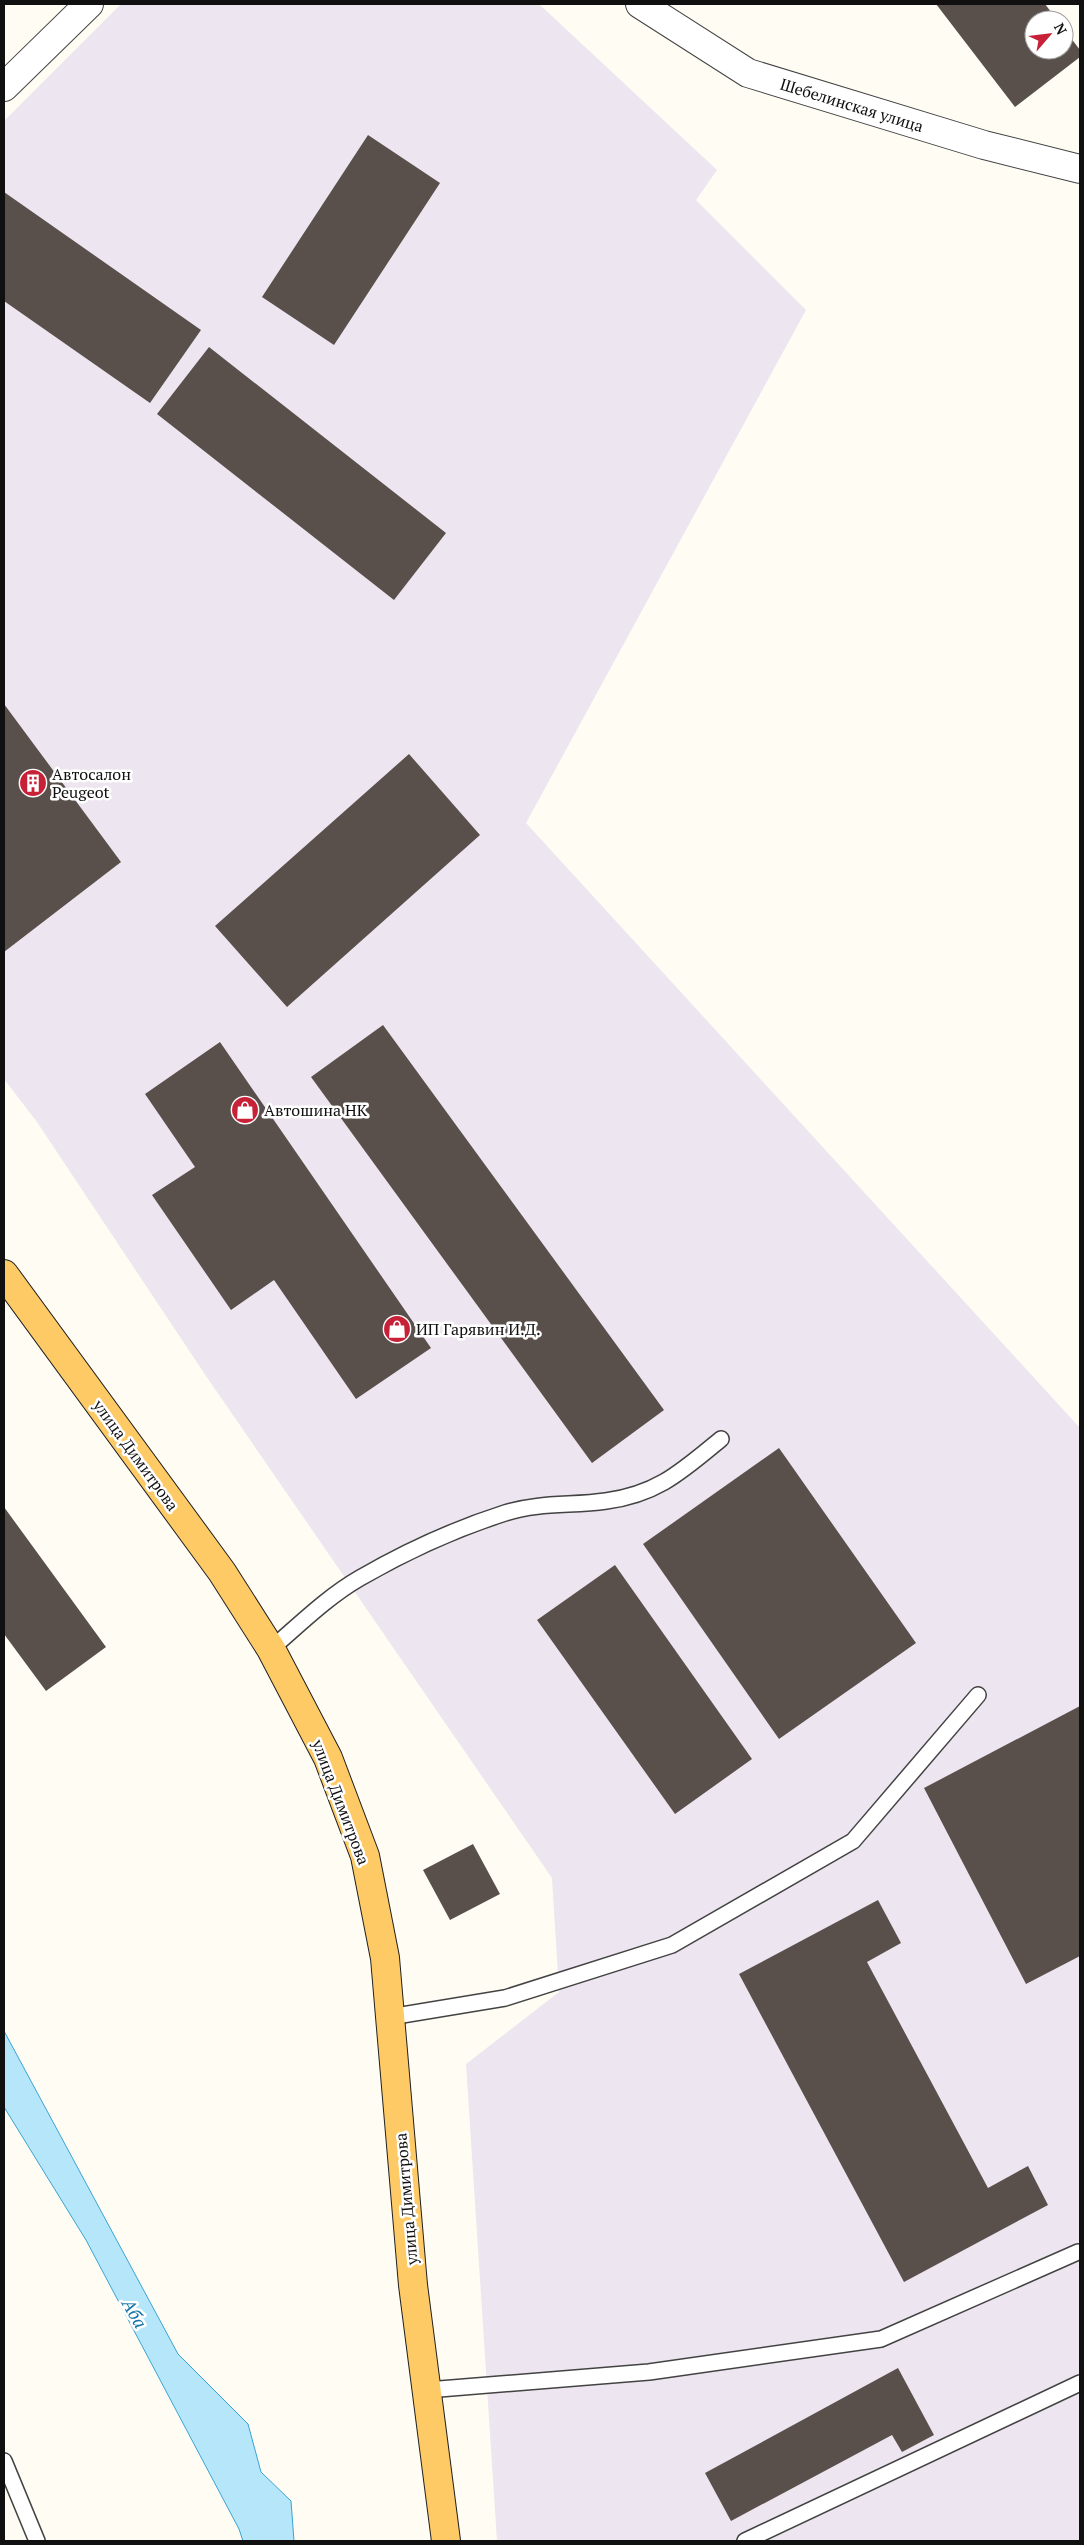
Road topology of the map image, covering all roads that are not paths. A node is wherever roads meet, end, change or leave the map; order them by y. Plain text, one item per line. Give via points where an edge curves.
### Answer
1 (89, 4) edge
2 (640, 4) edge
3 (4, 87) edge
4 (1080, 168) edge
5 (4, 1274) edge
6 (721, 1439) dead end
7 (270, 1649) junction
8 (978, 1696) dead end
9 (390, 2018) junction
10 (1078, 2252) dead end
11 (1080, 2383) edge
12 (427, 2390) junction
13 (4, 2461) edge
14 (37, 2541) edge
15 (446, 2541) edge
16 (745, 2541) edge

1 - 3 street
2 - 4 street, Шебелинская улица via 748,73 984,145
5 - 7 main road, улица Димитрова via 222,1572
6 - 7 lane via 670,1480 639,1494 606,1501 552,1503 506,1513 432,1541 358,1579
7 - 9 main road, улица Димитрова via 328,1758 365,1856 385,1958
8 - 9 lane via 853,1841 672,1945 505,1998
9 - 12 main road, улица Димитрова via 414,2285
10 - 12 lane via 882,2339 649,2372
11 - 16 lane
12 - 15 main road, улица Димитрова
13 - 14 lane

